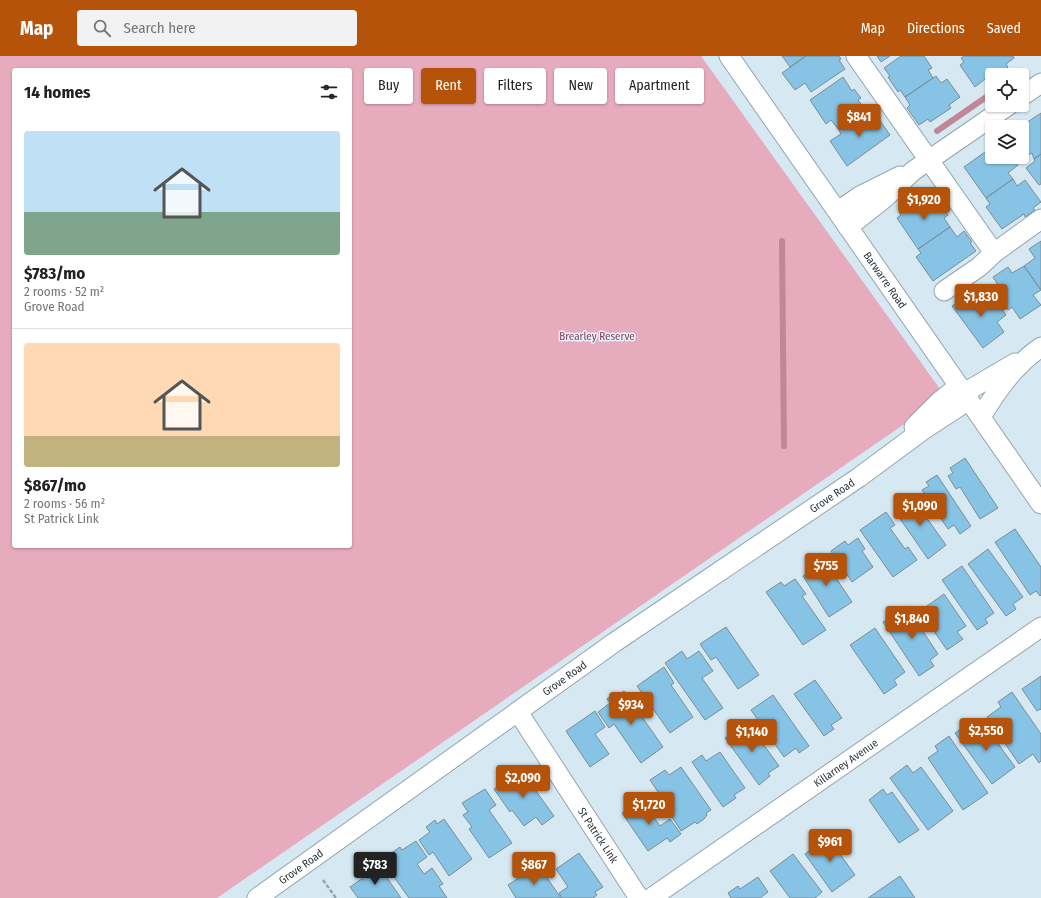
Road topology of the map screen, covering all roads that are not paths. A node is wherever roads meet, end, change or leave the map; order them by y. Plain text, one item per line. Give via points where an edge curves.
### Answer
1 (729, 56) edge
2 (856, 56) edge
3 (1041, 83) edge
4 (1029, 91) edge
5 (999, 112) edge
6 (929, 160) junction
7 (913, 171) junction
8 (838, 211) junction
9 (1041, 220) edge
10 (848, 227) junction
11 (994, 253) junction
12 (944, 290) dead end
13 (1037, 350) edge
14 (964, 393) junction
15 (981, 417) junction
16 (1041, 504) edge
17 (1041, 627) edge
18 (518, 712) junction
19 (257, 898) edge
20 (639, 898) edge
21 (650, 898) edge

1 - 8 street, Barwarre Road
2 - 6 street
3 - 4 street
5 - 6 street
6 - 7 street
6 - 11 street
7 - 8 street via 860,196
7 - 10 street via 886,197
8 - 10 street, Barwarre Road
9 - 11 street
10 - 14 street, Barwarre Road
11 - 12 street via 983,264
13 - 14 street, Grove Road
13 - 15 street, Grove Road via 1005,381
14 - 15 street, Barwarre Road
14 - 18 street, Grove Road via 931,409 876,465 614,642
15 - 16 street, Barwarre Road
17 - 21 street, Killarney Avenue
18 - 19 street, Grove Road
18 - 20 street, St Patrick Link

